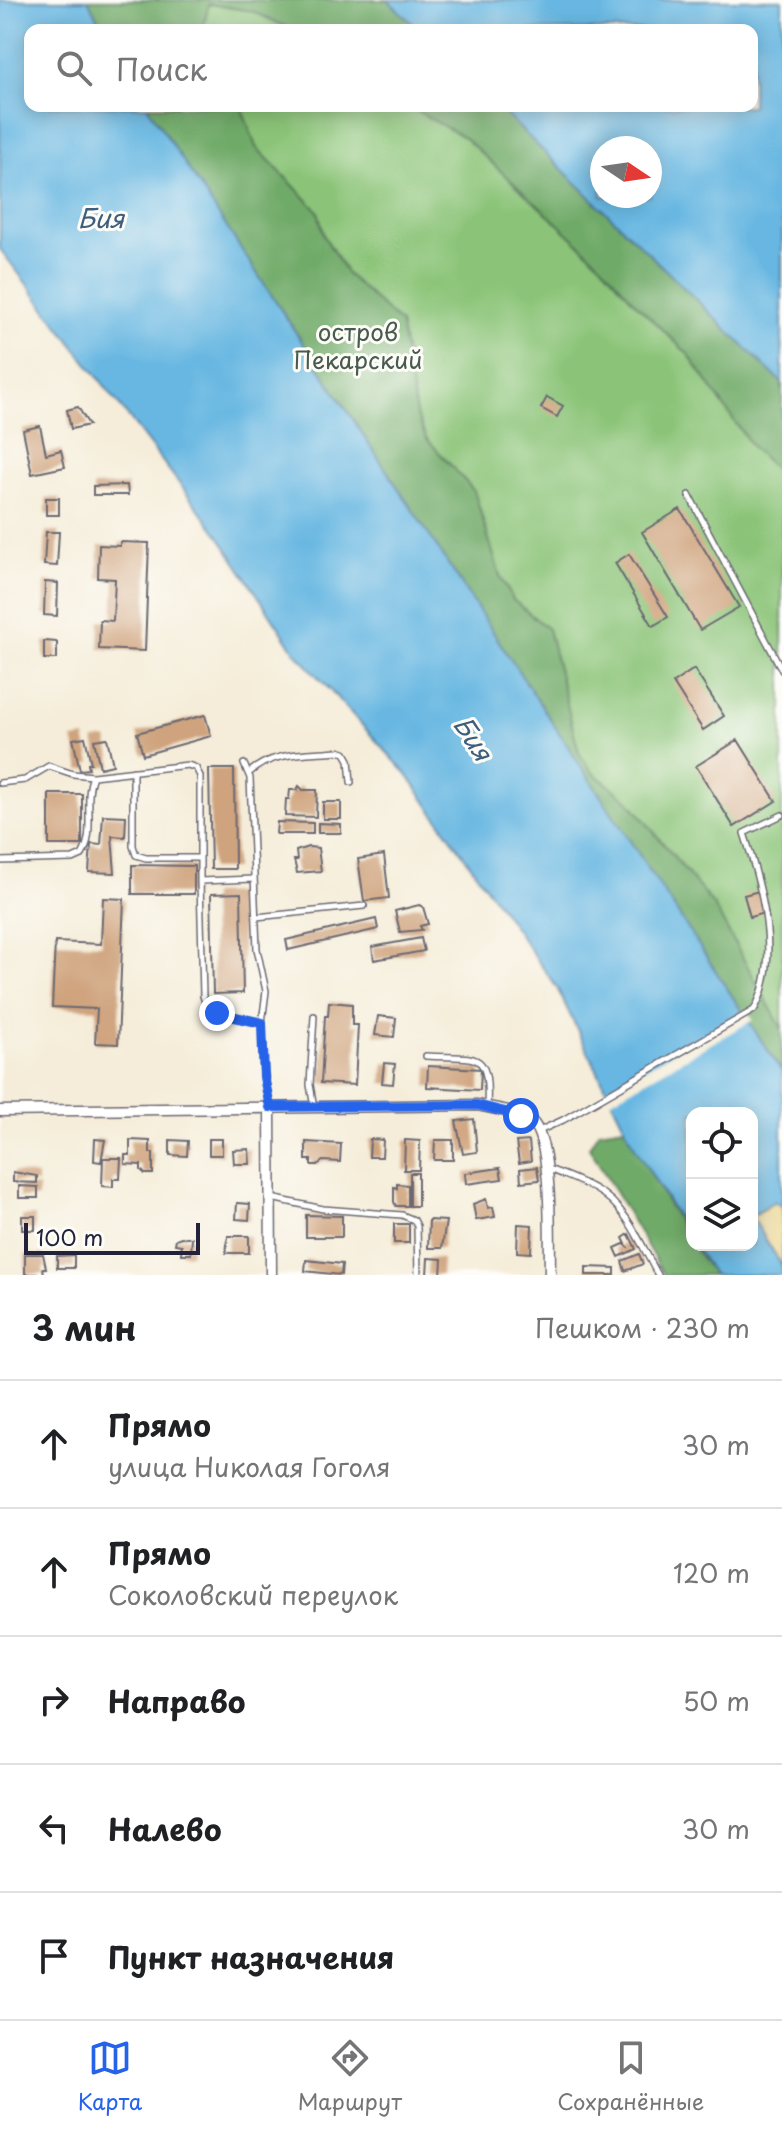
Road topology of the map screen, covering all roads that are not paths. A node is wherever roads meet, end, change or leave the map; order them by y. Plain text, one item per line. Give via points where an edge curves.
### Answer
1 (689, 495) dead end
2 (782, 670) edge
3 (244, 764) dead end
4 (133, 771) junction
5 (249, 773) junction
6 (93, 776) junction
7 (351, 782) dead end
8 (0, 783) edge
9 (782, 815) edge
10 (200, 858) junction
11 (0, 861) edge
12 (254, 879) junction
13 (200, 881) junction
14 (364, 906) dead end
15 (256, 917) junction
16 (776, 934) dead end
17 (773, 978) dead end
18 (314, 1016) dead end
19 (262, 1023) junction
20 (426, 1056) dead end
21 (482, 1106) junction
22 (270, 1107) junction
23 (314, 1107) junction
24 (0, 1111) edge
25 (539, 1131) junction
26 (547, 1168) junction
27 (270, 1198) junction
28 (271, 1275) edge
29 (418, 1275) edge
30 (550, 1275) edge
31 (658, 1275) edge

1 - 2 lane
3 - 5 lane
4 - 6 lane
4 - 10 lane via 136,855
4 - 10 lane via 196,768
5 - 7 lane via 279,757 338,751 349,760
5 - 12 lane
6 - 8 lane via 49,766 25,780
6 - 11 lane via 82,855
9 - 16 lane via 744,833
10 - 13 lane
12 - 13 lane
12 - 15 lane
13 - 19 lane via 207,1008
14 - 15 lane
15 - 19 lane via 266,991
17 - 25 lane via 754,1010
18 - 23 lane
19 - 22 lane
20 - 21 lane via 471,1059 483,1065 487,1073
21 - 23 street
21 - 25 street via 521,1116
22 - 23 street
22 - 24 street
22 - 27 street
25 - 26 street
26 - 30 street
26 - 31 lane via 611,1201
27 - 28 street
27 - 29 lane via 409,1217 417,1226

